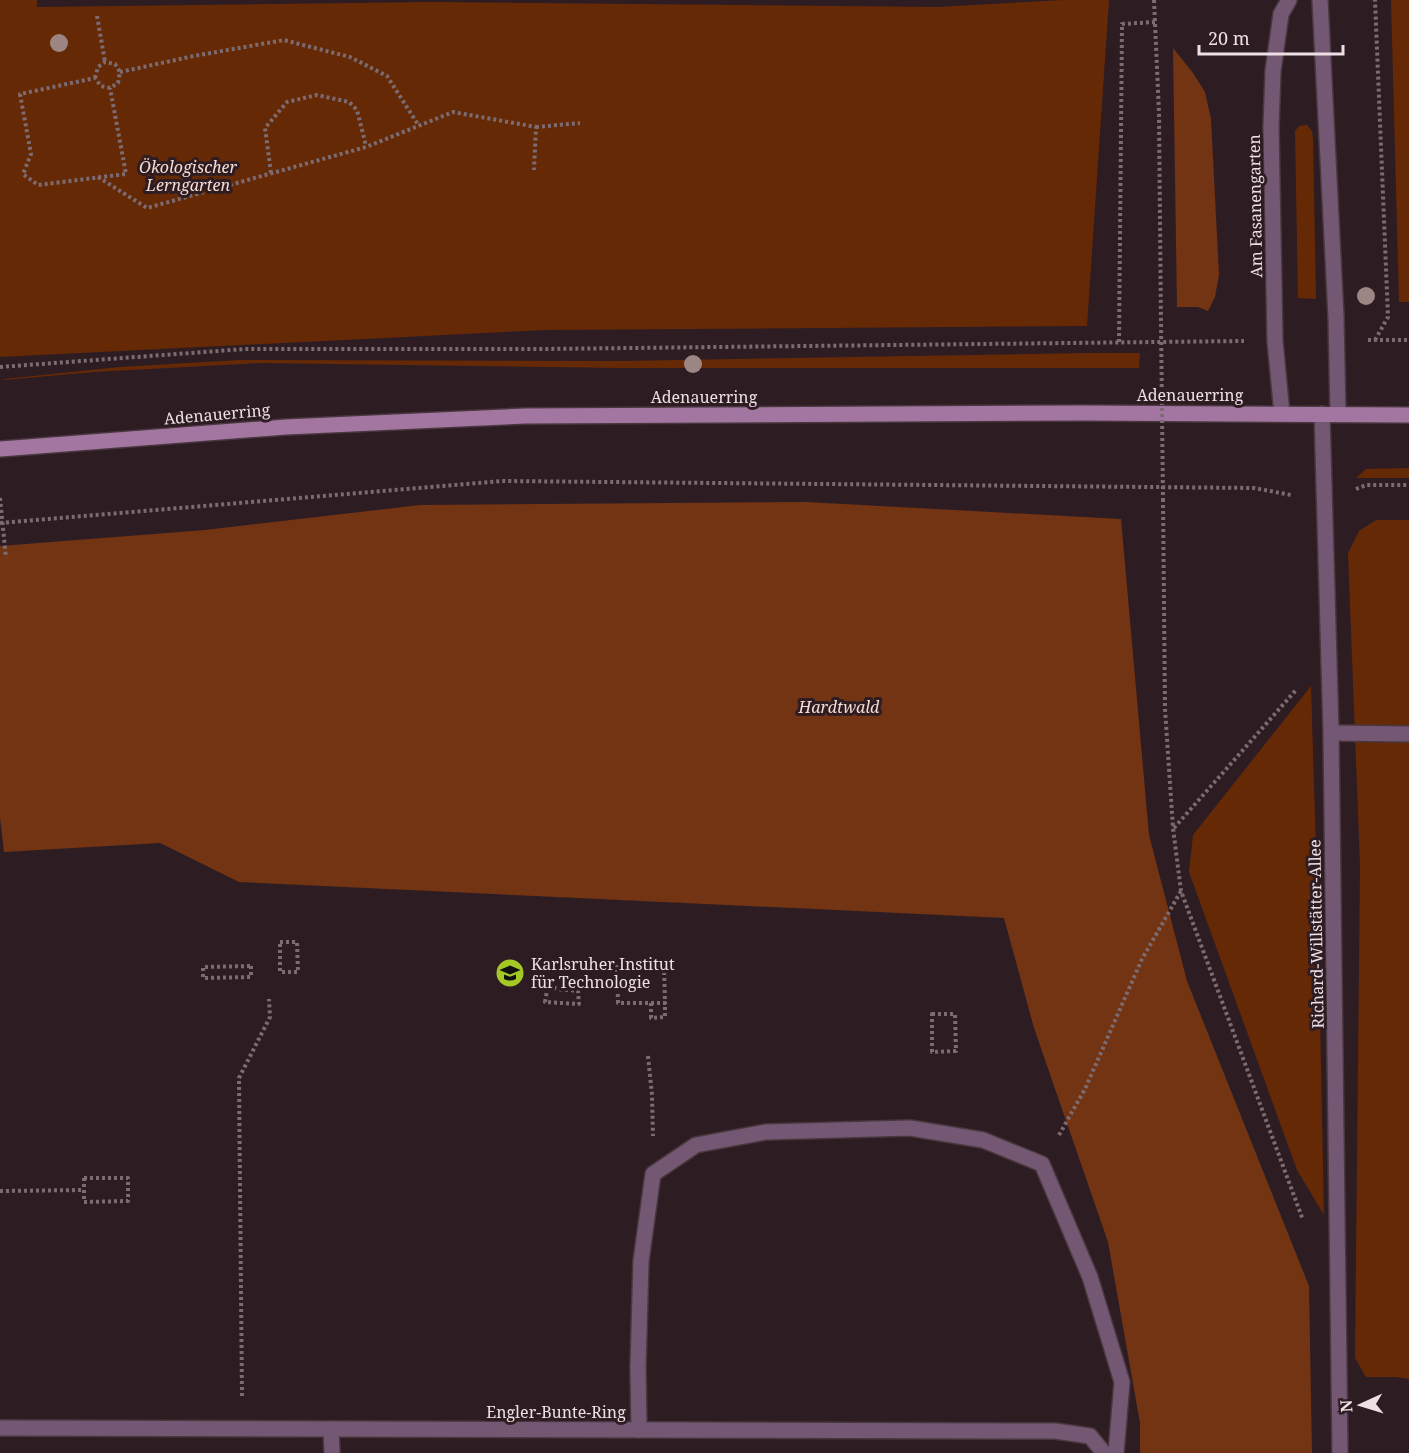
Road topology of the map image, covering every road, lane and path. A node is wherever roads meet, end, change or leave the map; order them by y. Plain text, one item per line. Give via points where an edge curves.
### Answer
1 (1154, 0) edge
2 (1289, 0) edge
3 (1320, 0) edge
4 (1375, 0) edge
5 (97, 16) dead end
6 (1155, 22) junction
7 (105, 62) junction
8 (120, 72) junction
9 (95, 78) junction
10 (110, 88) junction
11 (579, 123) dead end
12 (419, 126) junction
13 (536, 127) junction
14 (366, 147) junction
15 (534, 170) dead end
16 (271, 173) junction
17 (98, 177) junction
18 (1375, 340) dead end
19 (1208, 341) dead end
20 (1119, 342) junction
21 (0, 367) edge
22 (1282, 414) junction
23 (1330, 414) junction
24 (1409, 415) edge
25 (0, 449) edge
26 (1409, 485) edge
27 (1254, 488) dead end
28 (0, 498) edge
29 (1324, 500) junction
30 (1, 522) edge
31 (6, 558) dead end
32 (1329, 653) junction
33 (1331, 733) junction
34 (1409, 734) edge
35 (1173, 828) junction
36 (1181, 891) junction
37 (203, 967) joint
38 (280, 972) joint
39 (269, 999) dead end
40 (651, 1003) junction
41 (665, 1003) junction
42 (579, 1004) joint
43 (932, 1052) joint
44 (648, 1056) dead end
45 (652, 1095) dead end
46 (1042, 1164) junction
47 (84, 1190) junction
48 (0, 1191) edge
49 (1305, 1226) dead end
50 (0, 1428) edge
51 (242, 1429) junction
52 (331, 1429) junction
53 (639, 1430) junction
54 (333, 1453) edge
55 (1104, 1453) edge
56 (1116, 1453) edge
57 (1340, 1453) edge

1 - 6 path
2 - 22 street, Am Fasanengarten via 1281,14 1271,127 1275,341
3 - 23 street via 1336,317
4 - 18 path via 1388,317
5 - 7 path
6 - 20 path via 1122,24
6 - 35 path, bridge via 1165,709
7 - 8 path via 115,64
7 - 9 path via 98,67
8 - 10 path via 118,83
8 - 12 path via 284,40 350,57 387,76
9 - 10 path via 101,86
9 - 17 path via 20,94 31,154 23,174 38,185
10 - 17 path via 126,174
11 - 13 path
12 - 13 path via 453,112
12 - 14 path
13 - 15 path
14 - 16 path
14 - 16 path via 357,110 349,102 317,95 288,102 265,128
16 - 17 path via 147,208
19 - 20 path
20 - 21 path via 245,349
22 - 23 main road, Adenauerring
22 - 25 main road, Adenauerring via 525,416 286,427
23 - 24 main road, Adenauerring
23 - 29 street, Richard-Willstätter-Allee
26 - 29 path via 1366,485
27 - 30 path via 501,481
28 - 30 path
29 - 32 street, Richard-Willstätter-Allee
30 - 31 path
32 - 33 street, Richard-Willstätter-Allee
32 - 35 path
33 - 34 street
33 - 57 street, Richard-Willstätter-Allee
35 - 36 path
36 - 46 path via 1142,959 1085,1089
36 - 49 path
37 - 37 path via 203,978 251,977 251,966
38 - 38 path via 298,972 297,942 280,942
39 - 51 path via 270,1017 239,1078
40 - 41 path
40 - 41 path via 651,1018 665,1017
40 - 41 path via 618,1003 617,967 664,966
42 - 42 path via 545,1002 548,985 578,991
43 - 43 path via 932,1014 955,1014 956,1051
44 - 45 path
46 - 53 street via 983,1140 910,1128 766,1132 696,1145 653,1173 641,1262
46 - 56 street via 1090,1277 1122,1382
47 - 47 path via 84,1202 128,1201 128,1178 84,1178
47 - 48 path
50 - 51 street, Engler-Bunte-Ring
51 - 52 street, Engler-Bunte-Ring
52 - 53 street, Engler-Bunte-Ring
52 - 54 street
53 - 55 street, Engler-Bunte-Ring via 1056,1431 1090,1436

